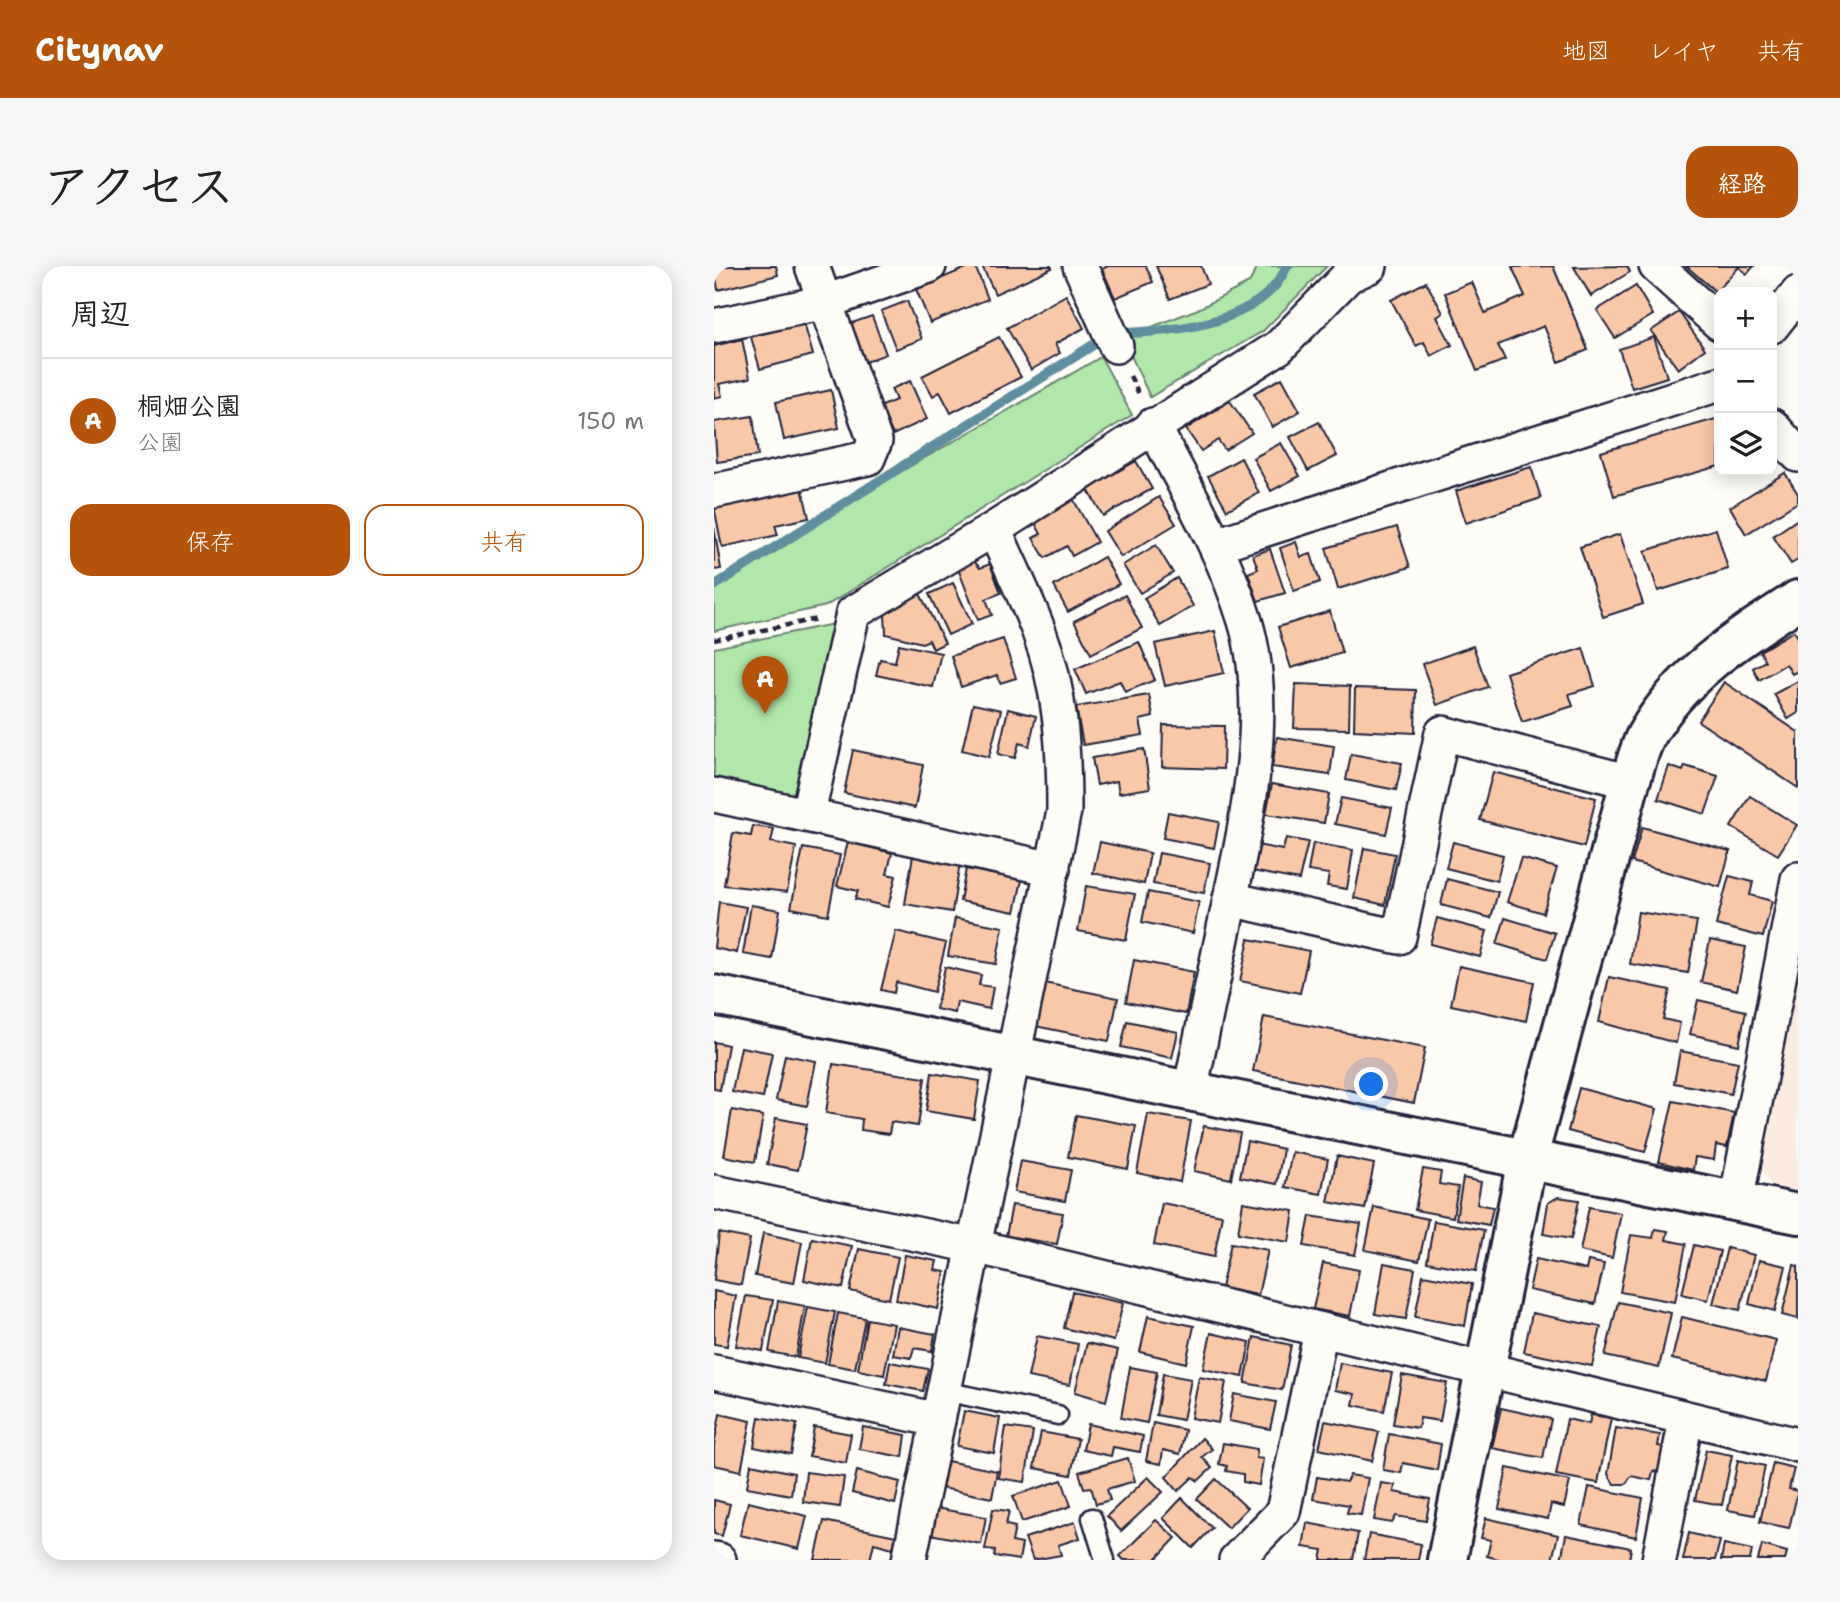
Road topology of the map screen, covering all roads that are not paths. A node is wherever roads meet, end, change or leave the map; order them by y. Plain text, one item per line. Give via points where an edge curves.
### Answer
1 (812, 266) edge
2 (929, 266) edge
3 (1080, 266) edge
4 (1370, 266) edge
5 (1656, 266) edge
6 (1798, 293) edge
7 (825, 302) junction
8 (1714, 318) edge
9 (1777, 320) edge
10 (714, 326) edge
11 (1116, 346) road end
12 (1714, 386) edge
13 (1153, 425) junction
14 (1777, 432) edge
15 (1798, 455) edge
16 (714, 491) edge
17 (994, 529) junction
18 (1216, 545) junction
19 (1798, 600) edge
20 (1630, 782) junction
21 (714, 794) edge
22 (808, 813) junction
23 (1053, 869) junction
24 (1798, 879) edge
25 (1230, 899) junction
26 (714, 995) edge
27 (1012, 1056) junction
28 (1190, 1091) junction
29 (1527, 1160) junction
30 (714, 1192) edge
31 (1736, 1202) junction
32 (1798, 1214) edge
33 (974, 1246) junction
34 (1321, 1330) junction
35 (1485, 1370) junction
36 (714, 1372) edge
37 (941, 1405) junction
38 (1058, 1415) dead end
39 (1686, 1419) junction
40 (1798, 1445) edge
41 (1092, 1518) dead end
42 (909, 1560) edge
43 (1105, 1560) edge
44 (1236, 1560) edge
45 (1447, 1560) edge
46 (1659, 1560) edge

1 - 7 street
2 - 7 street
3 - 11 street
4 - 13 street via 1348,276 1279,347
5 - 8 street
6 - 9 street
7 - 10 street
7 - 16 street via 875,441 868,458
12 - 18 street
13 - 17 street
13 - 18 street
14 - 15 street
17 - 22 street via 853,612
17 - 23 street via 1040,633 1058,701 1064,811
18 - 25 street via 1246,622 1256,724 1250,806
19 - 20 street via 1722,649 1687,679 1645,737
20 - 25 street via 1442,733 1399,937
20 - 29 street
21 - 22 street
22 - 23 street
23 - 27 street
24 - 31 street
25 - 28 street
26 - 27 street
27 - 28 street
27 - 33 street
28 - 29 street
29 - 31 street
29 - 35 street
30 - 33 street
31 - 32 street
33 - 34 street
33 - 37 street
34 - 35 street
34 - 44 street via 1283,1512
35 - 39 street
35 - 45 street
36 - 37 street
37 - 38 lane
37 - 42 street
39 - 40 street
39 - 46 street
41 - 43 lane

